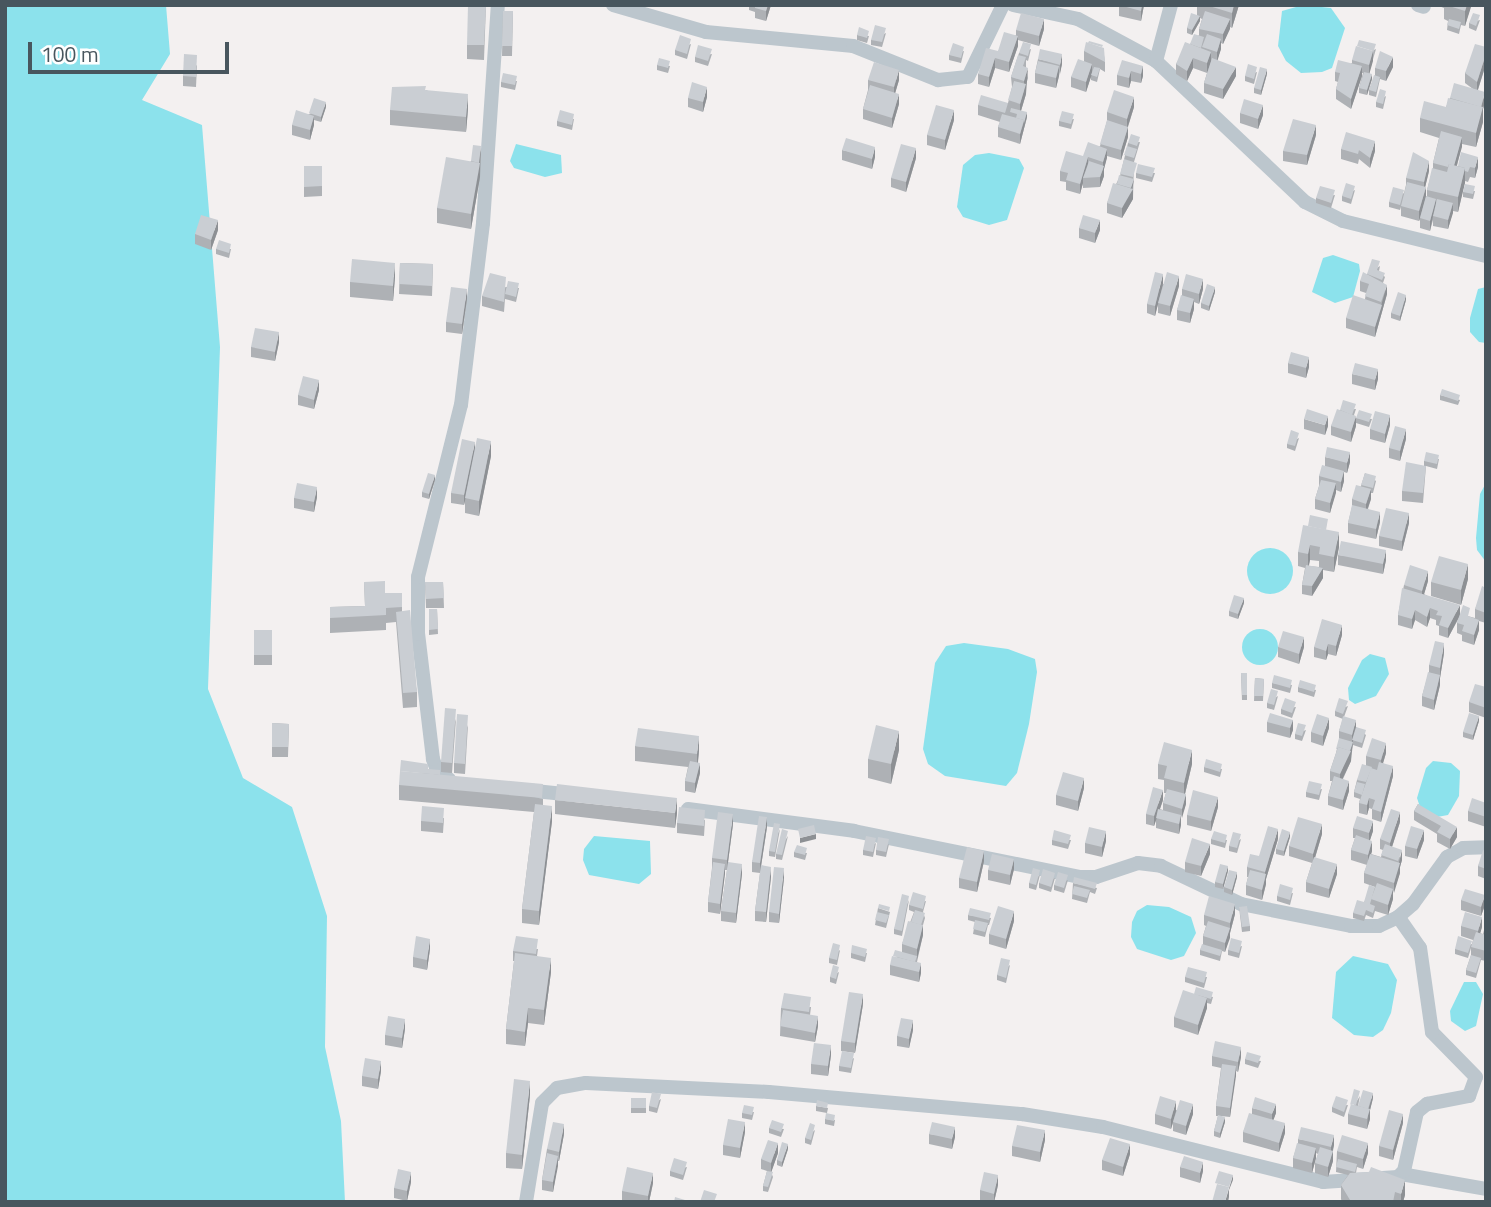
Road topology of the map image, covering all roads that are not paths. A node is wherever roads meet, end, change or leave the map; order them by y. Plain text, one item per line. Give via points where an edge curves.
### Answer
1 (498, 5) edge
2 (613, 5) edge
3 (1003, 5) edge
4 (1013, 5) edge
5 (1171, 5) edge
6 (1156, 61) junction
7 (1486, 256) edge
8 (460, 782) edge
9 (510, 789) edge
10 (592, 797) edge
11 (666, 806) edge
12 (1486, 848) edge
13 (1398, 918) junction
14 (1401, 1174) junction
15 (1486, 1189) edge
16 (526, 1202) edge

1 - 8 street via 484,223 463,393 418,577 418,634 433,760 438,773
2 - 3 street via 706,32 853,46 938,80 968,78
4 - 6 street via 1078,19
5 - 6 street
6 - 7 street via 1305,202 1343,220
9 - 10 street
11 - 13 street via 854,831 1080,877 1096,877 1138,863 1161,866 1241,904 1351,926 1379,926
12 - 13 street via 1463,848 1447,857
13 - 14 street via 1420,948 1432,1032 1476,1077 1469,1096 1427,1104 1417,1112
14 - 15 street
14 - 16 street via 1323,1182 1103,1127 1022,1114 769,1092 586,1083 558,1088 541,1103

